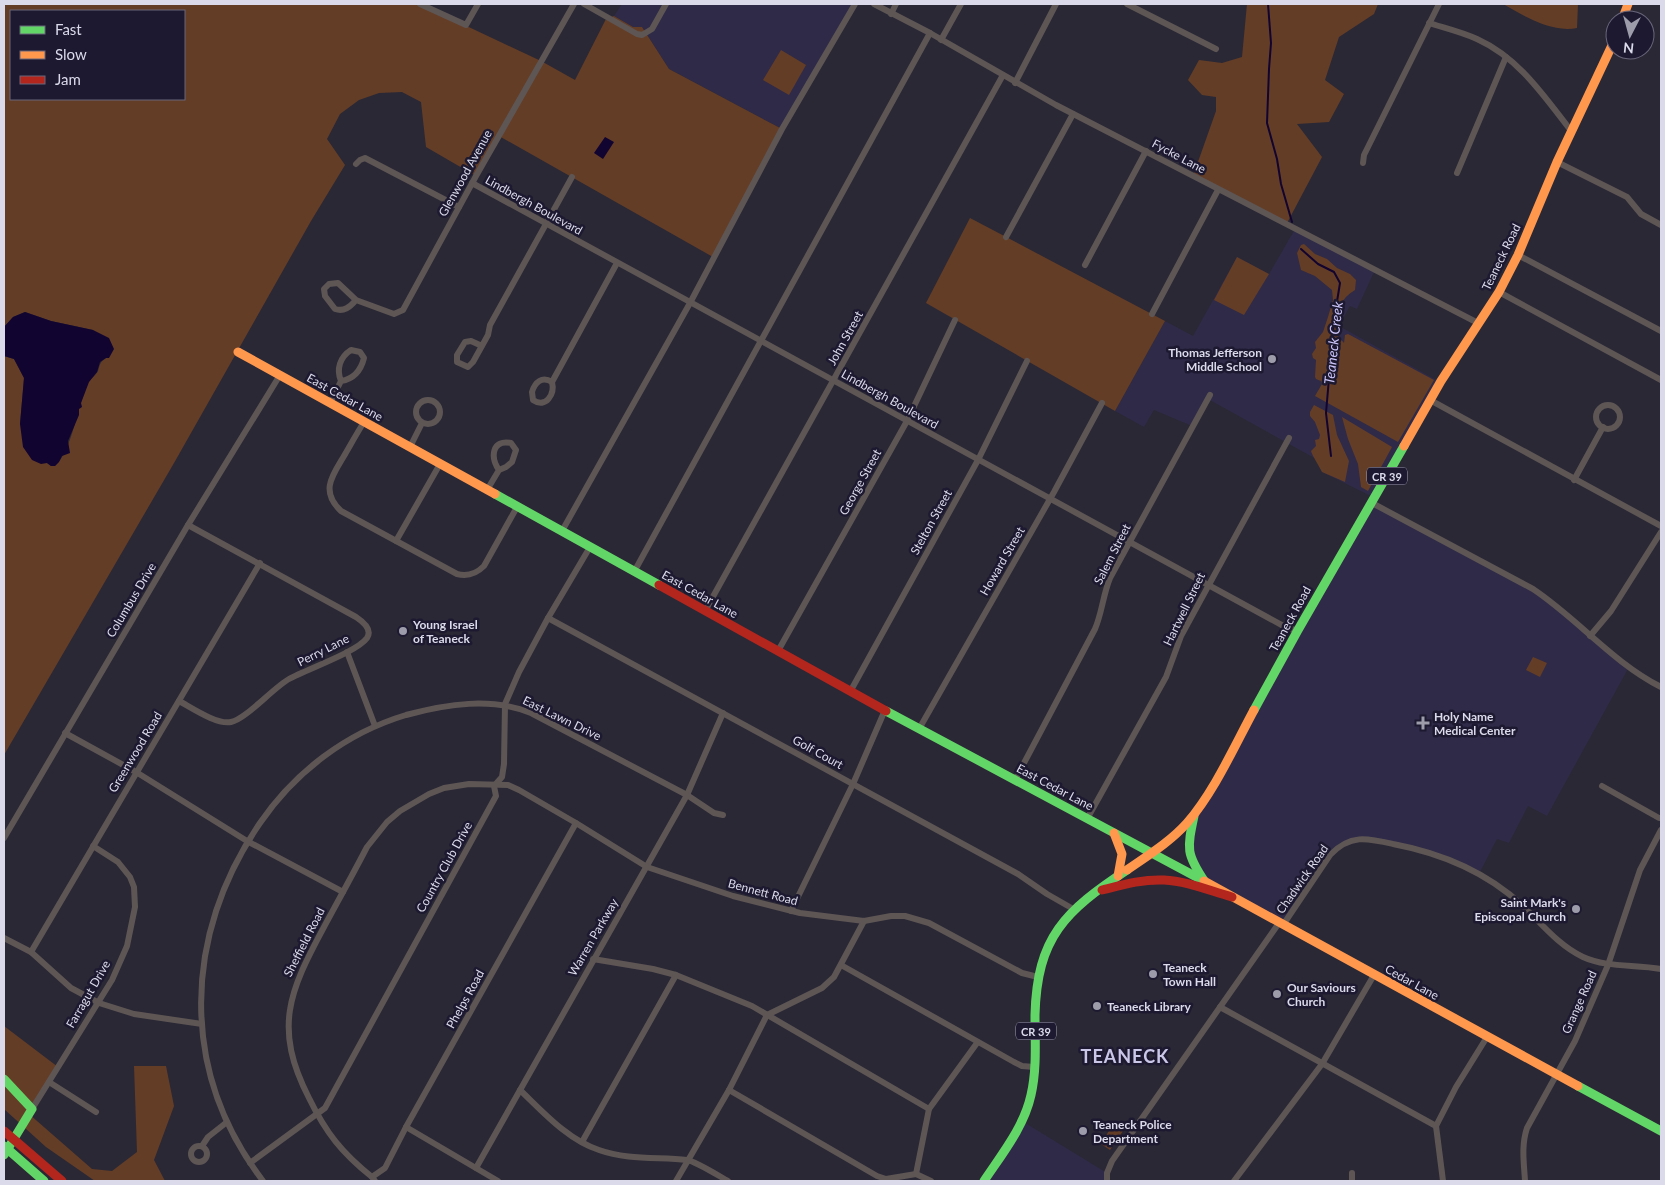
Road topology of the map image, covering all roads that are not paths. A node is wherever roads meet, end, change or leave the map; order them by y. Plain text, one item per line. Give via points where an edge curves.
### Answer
1 (420, 4) edge
2 (478, 4) edge
3 (574, 4) edge
4 (584, 4) edge
5 (666, 4) edge
6 (855, 4) edge
7 (874, 4) edge
8 (896, 4) edge
9 (961, 4) edge
10 (1056, 4) edge
11 (1127, 4) edge
12 (1439, 4) edge
13 (891, 14) junction
14 (1429, 23) junction
15 (930, 34) junction
16 (941, 40) junction
17 (1216, 49) dead end
18 (1506, 58) junction
19 (1605, 60) edge
20 (1003, 75) junction
21 (1015, 83) junction
22 (1073, 114) junction
23 (1572, 132) junction
24 (1146, 151) junction
25 (1557, 162) junction
26 (1363, 163) dead end
27 (356, 164) dead end
28 (1457, 173) dead end
29 (572, 177) dead end
30 (472, 183) junction
31 (1218, 190) junction
32 (459, 208) junction
33 (546, 224) junction
34 (1661, 225) edge
35 (1006, 237) dead end
36 (1518, 254) junction
37 (617, 263) junction
38 (1085, 265) dead end
39 (1499, 292) junction
40 (356, 300) junction
41 (690, 303) junction
42 (1152, 314) dead end
43 (955, 320) dead end
44 (1478, 322) junction
45 (1661, 331) edge
46 (762, 342) junction
47 (482, 346) junction
48 (238, 352) dead end
49 (1027, 361) dead end
50 (280, 375) junction
51 (1661, 380) edge
52 (341, 381) junction
53 (552, 382) dead end
54 (834, 382) junction
55 (1210, 395) dead end
56 (1430, 400) junction
57 (330, 403) junction
58 (1102, 403) dead end
59 (907, 421) junction
60 (364, 422) junction
61 (422, 423) dead end
62 (1603, 427) dead end
63 (1289, 438) dead end
64 (410, 447) junction
65 (978, 460) junction
66 (440, 464) junction
67 (499, 470) junction
68 (1574, 480) junction
69 (488, 490) junction
70 (1050, 499) junction
71 (1372, 504) junction
72 (517, 507) junction
73 (188, 526) junction
74 (1661, 526) edge
75 (562, 531) junction
76 (1661, 532) edge
77 (396, 541) junction
78 (1130, 542) junction
79 (590, 547) junction
80 (260, 563) junction
81 (634, 572) junction
82 (1208, 585) junction
83 (705, 611) junction
84 (548, 618) junction
85 (1298, 630) junction
86 (1590, 636) junction
87 (778, 651) junction
88 (347, 652) junction
89 (1661, 687) edge
90 (850, 692) junction
91 (179, 701) junction
92 (505, 704) junction
93 (885, 710) junction
94 (723, 713) junction
95 (376, 726) junction
96 (919, 729) junction
97 (65, 733) junction
98 (136, 772) junction
99 (1015, 780) junction
100 (852, 784) junction
101 (494, 786) junction
102 (1602, 786) dead end
103 (687, 795) junction
104 (1195, 814) junction
105 (723, 815) dead end
106 (1087, 818) junction
107 (1661, 818) edge
108 (576, 823) junction
109 (1661, 830) edge
110 (1114, 832) junction
111 (4, 838) edge
112 (247, 841) junction
113 (93, 846) junction
114 (1152, 853) junction
115 (647, 867) junction
116 (1118, 876) junction
117 (1205, 882) junction
118 (1098, 890) junction
119 (343, 892) junction
120 (1232, 897) junction
121 (1075, 910) junction
122 (790, 911) junction
123 (864, 922) junction
124 (1281, 924) junction
125 (4, 938) edge
126 (31, 952) junction
127 (593, 959) junction
128 (842, 964) junction
129 (1608, 964) junction
130 (1661, 969) edge
131 (676, 975) junction
132 (1374, 975) junction
133 (1038, 977) junction
134 (99, 1003) junction
135 (1220, 1007) junction
136 (766, 1015) junction
137 (202, 1024) junction
138 (1487, 1037) junction
139 (977, 1042) junction
140 (1322, 1064) junction
141 (1034, 1067) junction
142 (1557, 1075) junction
143 (4, 1078) edge
144 (49, 1082) junction
145 (520, 1090) junction
146 (729, 1090) junction
147 (32, 1108) junction
148 (929, 1109) junction
149 (96, 1112) dead end
150 (318, 1115) junction
151 (227, 1122) junction
152 (1436, 1126) junction
153 (406, 1127) junction
154 (1661, 1131) edge
155 (5, 1132) edge
156 (582, 1142) junction
157 (4, 1146) edge
158 (202, 1146) dead end
159 (4, 1155) edge
160 (689, 1160) junction
161 (250, 1164) junction
162 (476, 1168) junction
163 (1352, 1173) dead end
164 (916, 1174) junction
165 (373, 1179) edge
166 (44, 1181) edge
167 (62, 1181) edge
168 (263, 1181) edge
169 (498, 1181) edge
170 (676, 1181) edge
171 (728, 1181) edge
172 (931, 1181) edge
173 (984, 1181) edge
174 (1107, 1181) edge
175 (1234, 1181) edge
176 (1352, 1181) edge
177 (1442, 1181) edge
178 (1526, 1181) edge

1 - 2 street via 466,24
3 - 30 street, Glenwood Avenue
4 - 5 street via 642,35 648,32
6 - 41 street via 782,129
7 - 13 street, Fycke Lane
8 - 13 street
9 - 16 street
10 - 21 street
11 - 17 street
12 - 14 street
13 - 15 street, Fycke Lane
14 - 18 street via 1477,39
14 - 26 street via 1364,155
15 - 16 street, Fycke Lane
15 - 46 street
16 - 20 street, Fycke Lane
18 - 23 street via 1532,79
18 - 28 street
19 - 23 main road, Teaneck Road / CR 39
20 - 21 street, Fycke Lane
20 - 54 street, John Street
21 - 22 street, Fycke Lane
22 - 24 street, Fycke Lane
22 - 35 street
23 - 25 main road, Teaneck Road / CR 39
24 - 31 street, Fycke Lane
24 - 38 street
25 - 34 street via 1627,197 1641,214
25 - 36 main road, Teaneck Road / CR 39
27 - 32 street via 365,158
29 - 33 street
30 - 32 street, Glenwood Avenue
30 - 33 street, Lindbergh Boulevard
31 - 42 street
31 - 44 street, Fycke Lane
32 - 40 street, Glenwood Avenue via 403,310 388,313
33 - 37 street, Lindbergh Boulevard
33 - 47 street via 490,324
36 - 39 main road, Teaneck Road / CR 39
36 - 45 street
37 - 41 street, Lindbergh Boulevard
37 - 53 street
39 - 44 main road, Teaneck Road / CR 39
39 - 51 street
40 - 40 street, Glenwood Avenue via 338,283 329,284 324,289 335,309 348,308
41 - 46 street, Lindbergh Boulevard
41 - 75 street
43 - 59 street, George Street
44 - 56 main road, Teaneck Road / CR 39
46 - 54 street, Lindbergh Boulevard
46 - 81 street
47 - 47 street via 465,342 457,355 457,362 469,366
48 - 50 main road, East Cedar Lane
49 - 65 street, Stelton Street
50 - 57 main road, East Cedar Lane
50 - 73 street, Columbus Drive
52 - 52 street via 352,378 359,369 364,358 360,352 351,350 344,357 338,370
52 - 57 street
54 - 59 street, Lindbergh Boulevard
54 - 83 street, John Street
55 - 78 street, Salem Street
56 - 68 street
56 - 71 main road, Teaneck Road / CR 39
57 - 60 main road, East Cedar Lane
58 - 70 street, Howard Street
59 - 65 street, Lindbergh Boulevard
59 - 87 street, George Street
60 - 64 main road, East Cedar Lane
60 - 77 street via 333,474 329,493 340,511
61 - 64 street
62 - 68 street
63 - 82 street, Hartwell Street
64 - 66 main road, East Cedar Lane
65 - 70 street, Lindbergh Boulevard
65 - 90 street, Stelton Street
66 - 69 main road, East Cedar Lane
66 - 77 street
67 - 67 street via 514,459 516,450 511,444 504,442 494,449 493,458
67 - 69 street
68 - 74 street
69 - 72 main road, East Cedar Lane
70 - 78 street, Lindbergh Boulevard
70 - 96 street, Howard Street
71 - 85 main road, Teaneck Road / CR 39
71 - 86 street via 1533,589 1556,604
72 - 75 main road, East Cedar Lane
72 - 77 street via 484,566 468,575 457,574
73 - 80 street, Perry Lane
73 - 97 street, Columbus Drive
75 - 79 main road, East Cedar Lane
76 - 86 street via 1611,611
78 - 82 street, Lindbergh Boulevard
78 - 99 street, Salem Street via 1105,590 1095,629
79 - 81 main road, East Cedar Lane
79 - 84 street, Country Club Drive
80 - 88 street, Perry Lane via 365,624 368,637
80 - 91 street, Greenwood Road
81 - 83 main road, East Cedar Lane
82 - 85 street, Lindbergh Boulevard via 1289,630
82 - 106 street, Hartwell Street via 1181,636 1166,677
83 - 87 main road, East Cedar Lane
84 - 92 street, Country Club Drive
84 - 94 street, Golf Court
85 - 104 main road, Teaneck Road / CR 39
86 - 89 street via 1639,675
87 - 90 main road, East Cedar Lane
88 - 91 street, Perry Lane via 288,680 231,722 218,721
88 - 95 street
90 - 93 main road, East Cedar Lane
91 - 98 street, Greenwood Road
92 - 95 street, East Lawn Drive via 439,707
92 - 101 street, Country Club Drive via 504,764 502,777
92 - 103 street, East Lawn Drive via 532,713
93 - 96 main road, East Cedar Lane
93 - 100 street
94 - 100 street, Golf Court
94 - 103 street, Warren Parkway
95 - 112 street, East Lawn Drive via 334,749 297,779
96 - 99 main road, East Cedar Lane
97 - 98 street
97 - 111 street, Columbus Drive
98 - 112 street
98 - 113 street, Greenwood Road
99 - 106 main road, East Cedar Lane
100 - 121 street, Golf Court via 1024,878
100 - 122 street
101 - 108 street, Bennett Road via 508,785
101 - 119 street, Sheffield Road via 469,784 444,788 400,811 367,847
101 - 150 street, Country Club Drive via 496,796 490,808 325,1108
102 - 107 street
103 - 105 street, East Lawn Drive via 714,813
103 - 115 street, Warren Parkway
104 - 114 main road, Teaneck Road / CR 39 via 1180,831
104 - 117 main road via 1188,853
106 - 110 main road, East Cedar Lane
108 - 115 street, Bennett Road
108 - 153 street, Phelps Road
109 - 129 street, Grange Road via 1640,870
110 - 114 main road, East Cedar Lane
110 - 116 main road via 1122,854
112 - 119 street
112 - 137 street, East Lawn Drive via 212,918 201,984
113 - 126 street, Greenwood Road
113 - 134 street, Farragut Drive via 125,869 135,897 127,946
114 - 116 main road, Teaneck Road / CR 39
114 - 117 main road, Cedar Lane
115 - 122 street, Bennett Road
115 - 127 street, Warren Parkway
116 - 118 main road, Teaneck Road / CR 39
117 - 120 main road, Cedar Lane
118 - 120 main road via 1141,881 1165,880
118 - 121 main road, Teaneck Road / CR 39
119 - 150 street, Sheffield Road via 302,968 289,1016 293,1062
120 - 124 main road, Cedar Lane
121 - 133 main road, Teaneck Road / CR 39 via 1051,939
122 - 123 street, Bennett Road
123 - 128 street
123 - 133 street, Bennett Road via 904,916 929,923 1022,973
124 - 129 street, Chadwick Road via 1336,848 1352,840 1368,839 1426,851 1472,870 1505,891 1572,951 1592,961
124 - 132 main road, Cedar Lane
124 - 135 street, Chadwick Road
125 - 126 street
126 - 134 street via 71,988
127 - 131 street
127 - 145 street, Warren Parkway
128 - 136 street via 822,988
128 - 139 street
129 - 130 street, Chadwick Road
129 - 142 street, Grange Road
131 - 136 street via 752,1006
131 - 156 street
132 - 138 main road, Cedar Lane
132 - 140 street
133 - 141 main road, Teaneck Road / CR 39
134 - 137 street via 134,1014
134 - 144 street, Farragut Drive
135 - 140 street
135 - 174 street, Chadwick Road via 1109,1166
136 - 146 street
136 - 148 street
137 - 151 street, East Lawn Drive via 212,1081
138 - 142 main road, Cedar Lane
138 - 152 street
139 - 141 street via 1020,1065
139 - 148 street
140 - 152 street
140 - 175 street
141 - 173 main road, Teaneck Road / CR 39 via 1031,1096 1024,1116
142 - 154 main road, Cedar Lane
142 - 178 street, Grange Road via 1523,1140
143 - 147 main road
144 - 147 street, Farragut Drive
144 - 149 street
145 - 156 street
145 - 162 street, Warren Parkway
146 - 160 street
146 - 164 street via 877,1176 886,1179
147 - 159 main road, Farragut Drive
148 - 164 street
150 - 161 street, Country Club Drive
150 - 165 street, Sheffield Road via 340,1149
151 - 158 street
151 - 161 street, East Lawn Drive
152 - 177 street
153 - 162 street
153 - 165 street, Phelps Road via 385,1168
155 - 167 main road
156 - 160 street via 612,1154
157 - 166 main road
160 - 170 street
160 - 171 street
161 - 168 street, East Lawn Drive
162 - 169 street
163 - 176 street
164 - 172 street

